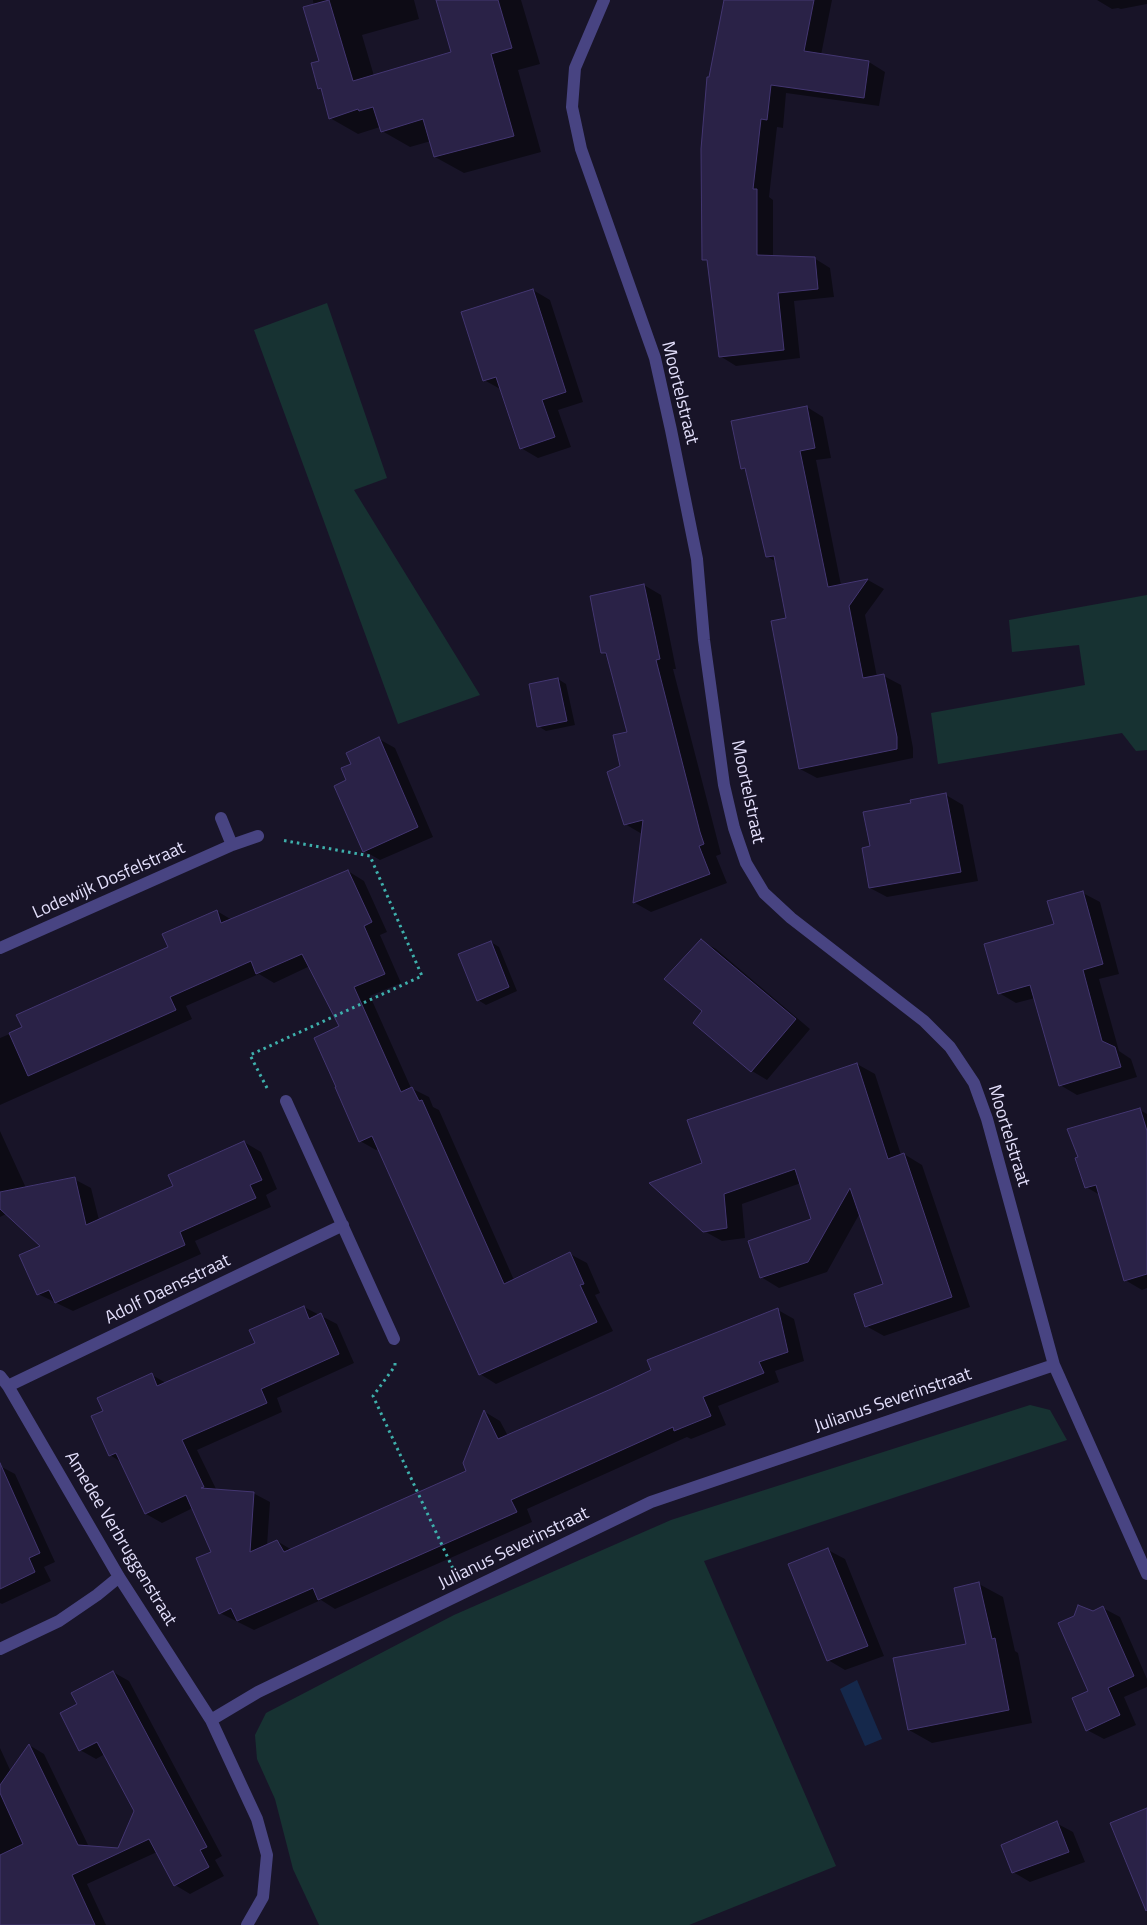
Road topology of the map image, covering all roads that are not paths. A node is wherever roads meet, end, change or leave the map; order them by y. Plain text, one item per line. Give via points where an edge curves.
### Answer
1 (604, 0) edge
2 (221, 818) dead end
3 (258, 836) road end
4 (232, 845) junction
5 (0, 948) edge
6 (286, 1100) road end
7 (343, 1225) junction
8 (394, 1339) road end
9 (1054, 1364) junction
10 (4, 1381) edge
11 (1147, 1574) edge
12 (119, 1577) junction
13 (0, 1649) edge
14 (211, 1720) junction
15 (247, 1925) edge

1 - 9 street, Moortelstraat via 575,68 572,107 581,149 655,358 697,559 705,650 724,785 734,828 746,863 764,893 791,918 924,1021 950,1048 974,1083 990,1128
2 - 4 street
3 - 4 street, Lodewijk Dosfelstraat
4 - 5 street, Lodewijk Dosfelstraat
6 - 7 street
7 - 8 street
7 - 10 street, Adolf Daensstraat
9 - 11 street, Moortelstraat
9 - 14 street, Julianus Severinstraat via 651,1502 258,1692
10 - 12 street, Amedee Verbruggenstraat
12 - 13 street via 59,1621
12 - 14 street, Amedee Verbruggenstraat
14 - 15 street via 257,1820 267,1855 263,1897

